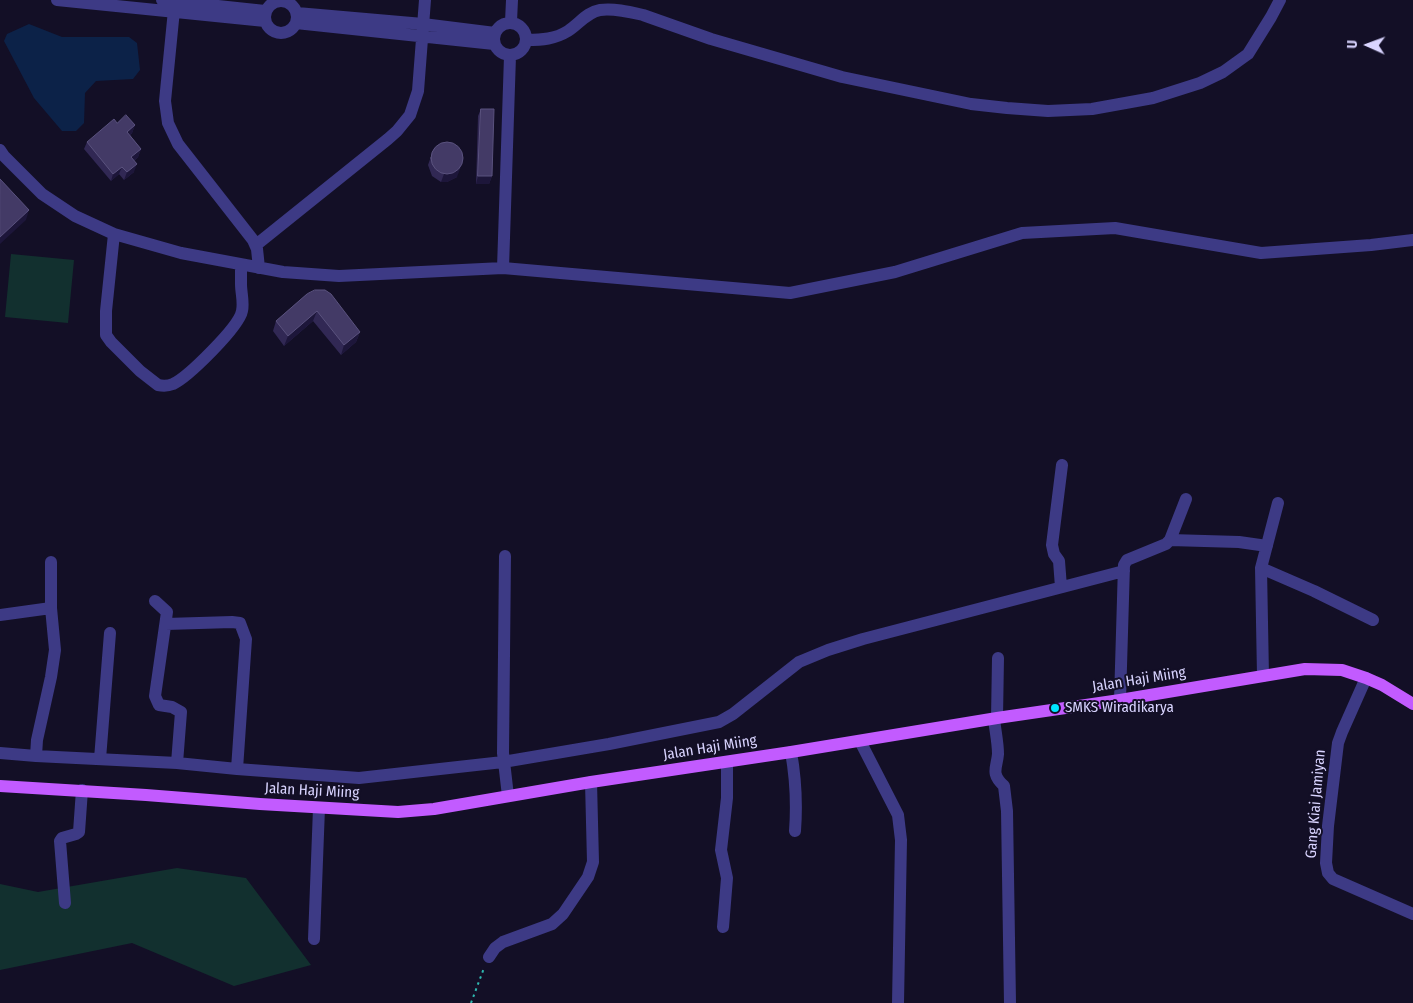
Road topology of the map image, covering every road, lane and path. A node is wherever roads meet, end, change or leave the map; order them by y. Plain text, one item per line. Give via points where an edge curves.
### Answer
1 (57, 0) edge
2 (424, 0) edge
3 (512, 0) edge
4 (1280, 0) edge
5 (171, 3) edge
6 (265, 16) junction
7 (296, 18) junction
8 (511, 22) junction
9 (423, 30) junction
10 (495, 39) junction
11 (527, 40) junction
12 (510, 56) junction
13 (0, 150) edge
14 (114, 234) junction
15 (1413, 240) edge
16 (256, 245) junction
17 (241, 264) junction
18 (259, 268) junction
19 (503, 268) junction
20 (1062, 465) dead end
21 (1186, 500) dead end
22 (1278, 504) dead end
23 (1170, 540) junction
24 (1267, 546) junction
25 (505, 556) dead end
26 (51, 562) dead end
27 (1261, 568) junction
28 (1124, 571) junction
29 (1061, 587) junction
30 (154, 601) dead end
31 (51, 608) junction
32 (0, 616) edge
33 (1373, 620) dead end
34 (166, 624) junction
35 (110, 633) dead end
36 (998, 658) dead end
37 (1263, 676) junction
38 (1366, 678) junction
39 (1120, 700) junction
40 (1413, 704) edge
41 (996, 718) junction
42 (860, 741) junction
43 (791, 752) junction
44 (0, 753) edge
45 (36, 756) junction
46 (100, 759) junction
47 (503, 762) junction
48 (727, 762) junction
49 (178, 763) junction
50 (237, 769) junction
51 (591, 782) junction
52 (0, 786) edge
53 (82, 790) junction
54 (508, 796) junction
55 (319, 808) junction
56 (795, 831) dead end
57 (65, 903) dead end
58 (1413, 914) edge
59 (723, 926) dead end
60 (314, 939) dead end
61 (489, 957) joint
62 (471, 1003) edge
63 (898, 1003) edge
64 (1010, 1003) edge

1 - 5 street
2 - 9 street
3 - 8 street
4 - 11 street via 1248,54 1223,72 1153,98 1048,111 971,104 842,77 632,12 599,10 558,36
5 - 6 street
5 - 16 street via 165,101 168,123 178,144
6 - 7 street via 272,3 282,0 291,4
6 - 7 street via 270,30 280,34 290,31
7 - 9 street
8 - 10 street via 501,25
8 - 11 street via 524,30
9 - 10 street
9 - 16 street via 418,91 404,123
10 - 12 street via 500,52
11 - 12 street via 523,50
12 - 19 street
13 - 14 street via 42,194 75,216
14 - 17 street via 181,253
14 - 17 street via 106,335 158,386 172,385 180,379 215,348 239,319 243,303
15 - 19 street via 1261,253 1115,228 1022,233 895,272 790,293
16 - 18 street
17 - 18 street
18 - 19 street via 339,276
20 - 29 street via 1052,545 1059,561
21 - 23 street
22 - 24 street
23 - 24 street
23 - 28 street via 1127,560
24 - 27 street
25 - 47 street
26 - 31 street
27 - 33 street
27 - 37 street
28 - 29 street
28 - 39 street
29 - 47 street via 828,650 799,662 719,722
30 - 34 street via 167,612
31 - 32 street
31 - 45 street via 55,650
34 - 49 street via 155,696 159,704 172,706 181,712
34 - 50 street via 240,623 246,639
35 - 46 street
36 - 41 street
37 - 38 main road, Jalan Haji Miing via 1305,669 1342,670
37 - 39 main road, Jalan Haji Miing
38 - 40 main road, Jalan Haji Miing
38 - 58 street, Gang Kiai Jamiyan via 1338,743 1326,863 1333,879
39 - 41 main road, Jalan Haji Miing
41 - 42 main road, Jalan Haji Miing
41 - 64 street via 998,755 995,767 997,780 1004,786 1007,811
42 - 43 main road, Jalan Haji Miing
42 - 63 street via 898,815 901,840
43 - 48 main road, Jalan Haji Miing
43 - 56 street via 797,803
44 - 45 street
45 - 46 street
46 - 49 street
47 - 50 street via 360,778
47 - 54 street
48 - 51 main road, Jalan Haji Miing
48 - 59 street via 721,850 726,878
49 - 50 street
51 - 54 main road, Jalan Haji Miing
51 - 61 street via 592,862 588,877 564,914 552,924 503,942
52 - 53 main road, Jalan Haji Miing
53 - 55 main road, Jalan Haji Miing
53 - 57 street via 79,832 60,841
54 - 55 main road, Jalan Haji Miing via 408,812
55 - 60 street
61 - 62 path

